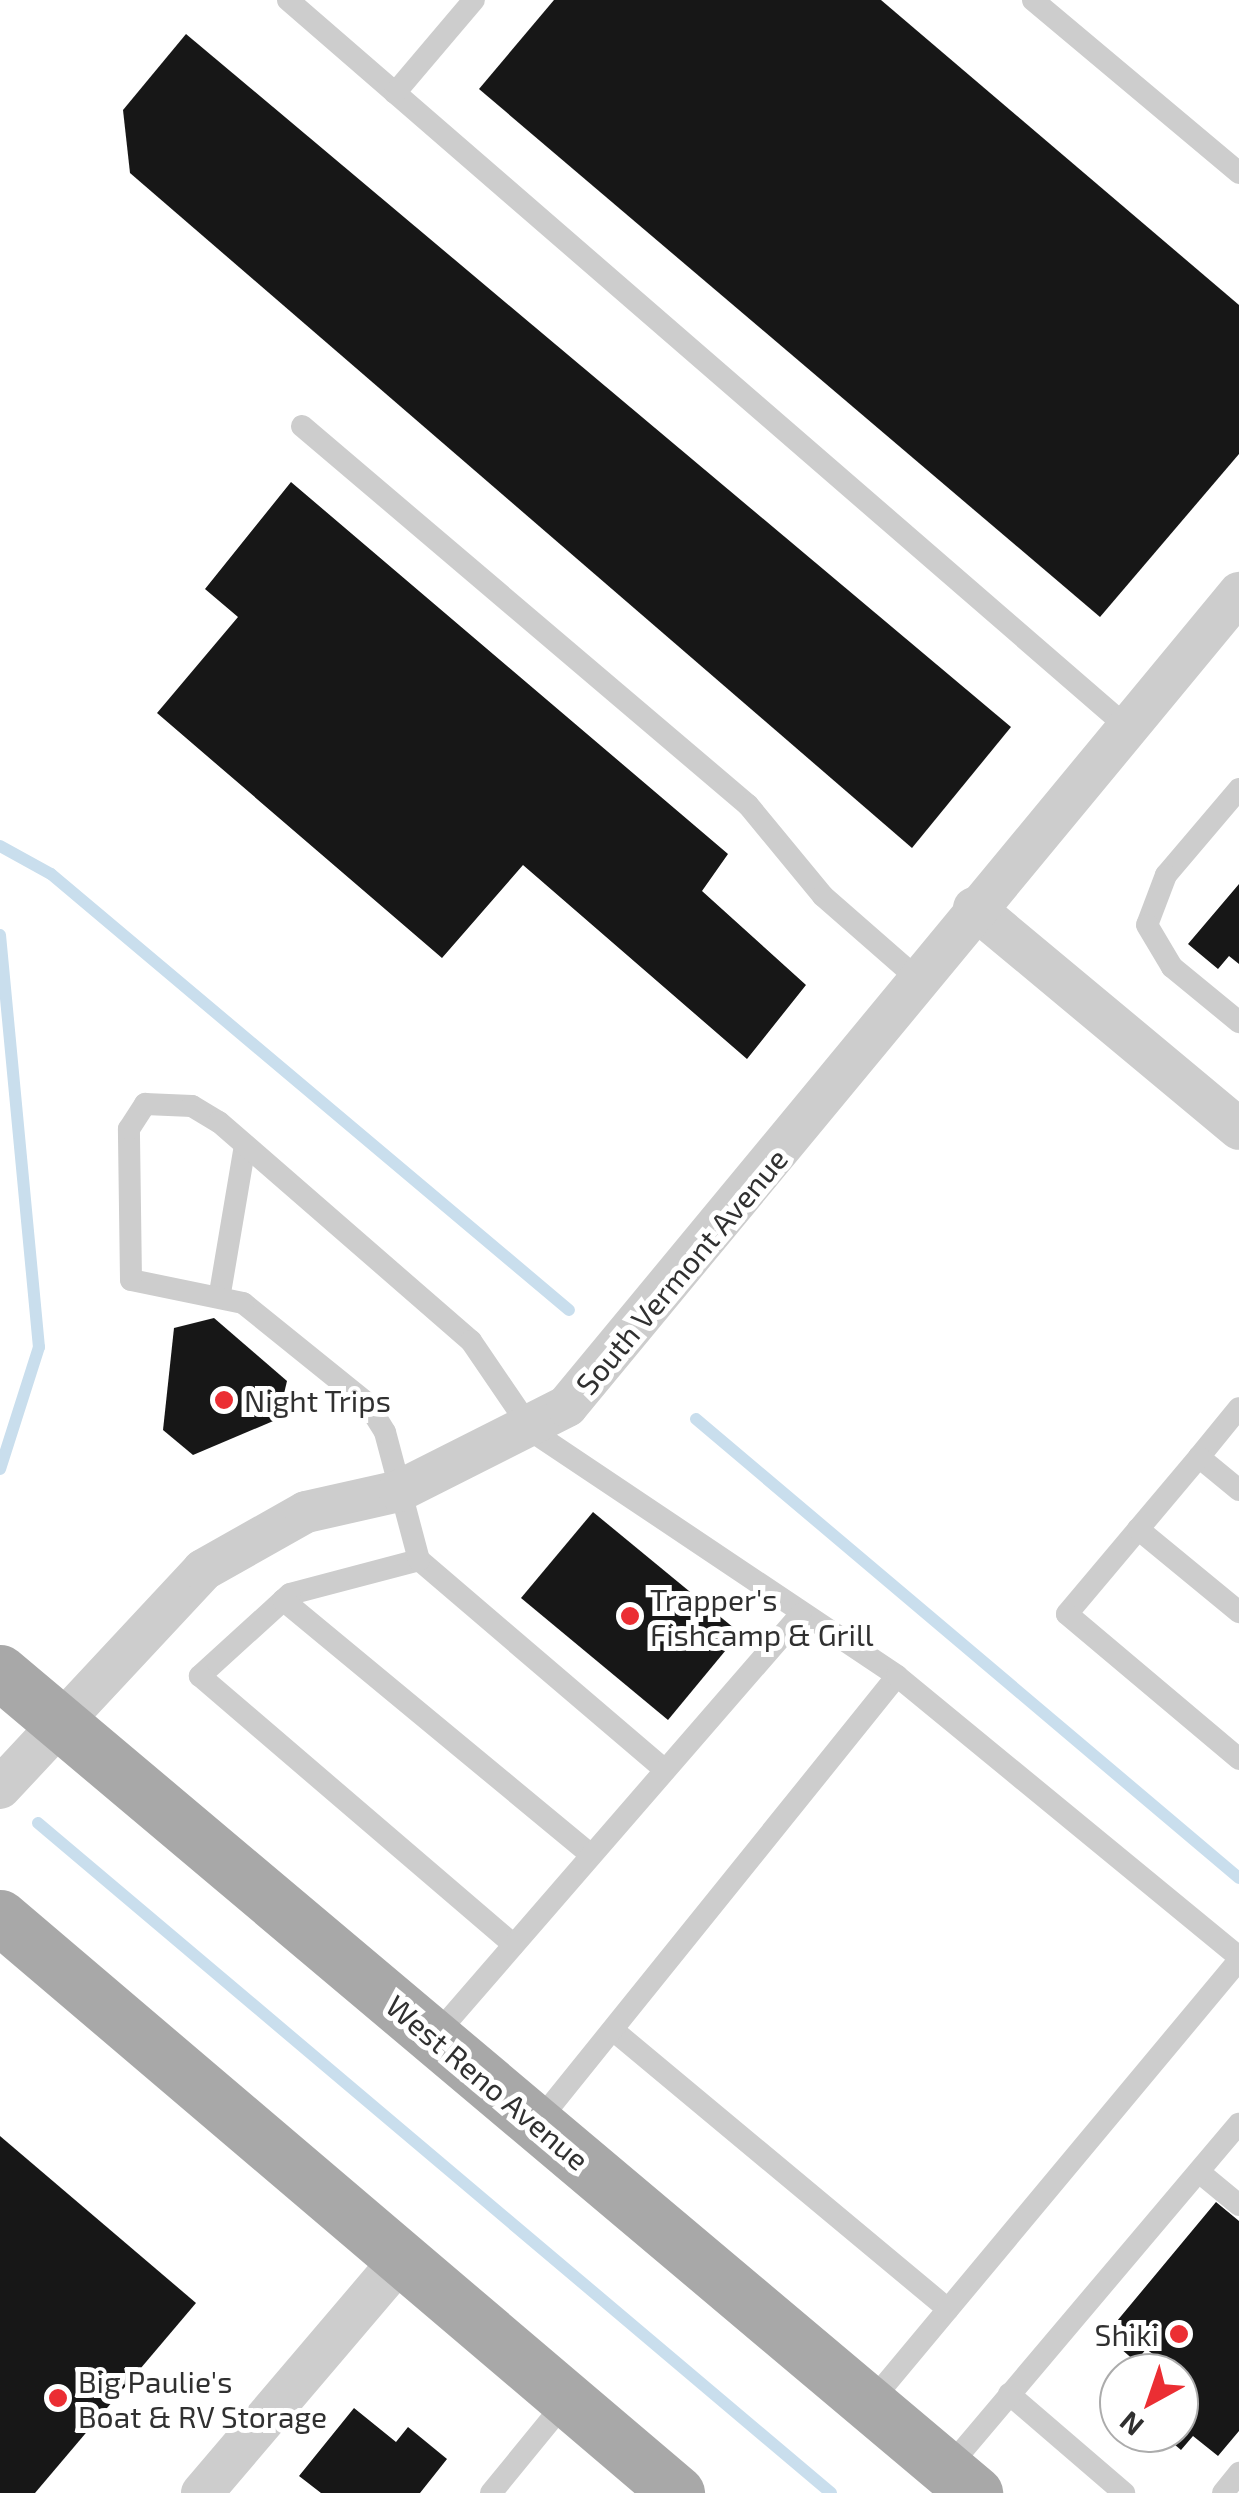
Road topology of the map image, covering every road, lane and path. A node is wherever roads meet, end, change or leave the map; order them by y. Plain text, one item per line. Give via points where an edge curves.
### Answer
1 (288, 0) edge
2 (474, 0) edge
3 (1033, 0) edge
4 (395, 93) junction
5 (1239, 173) edge
6 (302, 426) dead end
7 (1239, 593) edge
8 (1127, 727) junction
9 (1239, 788) edge
10 (974, 908) junction
11 (919, 980) junction
12 (1239, 1022) edge
13 (1239, 1129) edge
14 (246, 1145) junction
15 (220, 1293) junction
16 (1239, 1408) edge
17 (532, 1432) junction
18 (1199, 1456) junction
19 (1239, 1490) edge
20 (399, 1491) junction
21 (1138, 1529) junction
22 (419, 1560) junction
23 (282, 1600) junction
24 (1239, 1612) edge
25 (800, 1615) junction
26 (0, 1672) edge
27 (897, 1676) junction
28 (58, 1720) junction
29 (1239, 1759) edge
30 (665, 1770) junction
31 (0, 1788) edge
32 (591, 1856) junction
33 (0, 1917) edge
34 (514, 1945) junction
35 (1239, 1958) edge
36 (613, 2030) junction
37 (434, 2037) junction
38 (536, 2124) junction
39 (1239, 2124) edge
40 (1199, 2172) junction
41 (1239, 2205) edge
42 (403, 2257) junction
43 (948, 2309) junction
44 (1009, 2394) junction
45 (568, 2399) junction
46 (869, 2404) junction
47 (1239, 2473) edge
48 (961, 2481) edge
49 (502, 2489) edge
50 (1115, 2490) edge
51 (202, 2493) edge
52 (677, 2493) edge
53 (1223, 2493) edge

1 - 4 lane
2 - 4 lane
3 - 5 lane
4 - 8 lane
6 - 11 lane via 748,804 823,896
7 - 8 street, South Vermont Avenue
8 - 10 street, South Vermont Avenue
9 - 12 lane via 1166,875 1147,926 1172,967
10 - 11 street, South Vermont Avenue
10 - 13 street
11 - 17 street, South Vermont Avenue via 631,1339
14 - 15 lane
14 - 15 lane via 192,1106 157,1100 129,1128 132,1280 142,1289
14 - 17 lane via 470,1341
15 - 20 lane via 264,1316 368,1404
16 - 18 lane
17 - 20 street, South Vermont Avenue
17 - 25 lane
18 - 19 lane
18 - 21 lane
20 - 22 lane
20 - 28 street, South Vermont Avenue via 306,1512 204,1570
21 - 24 lane
21 - 29 lane via 1067,1614
22 - 23 lane
22 - 30 lane
23 - 32 lane
23 - 34 lane via 200,1676
25 - 27 lane
25 - 30 lane
26 - 28 main road, West Reno Avenue
27 - 35 lane
27 - 36 lane
28 - 31 street, South Vermont Avenue
28 - 37 main road, West Reno Avenue
30 - 32 lane
32 - 34 lane
33 - 42 main road
34 - 37 lane
35 - 43 lane
36 - 38 lane
36 - 43 lane
37 - 38 main road, West Reno Avenue
38 - 46 main road, West Reno Avenue
39 - 40 lane
40 - 41 lane
40 - 44 lane
42 - 45 main road
42 - 51 street
43 - 46 lane
44 - 48 lane
44 - 50 lane
45 - 49 lane
45 - 52 main road
46 - 48 main road, West Reno Avenue
47 - 53 lane

